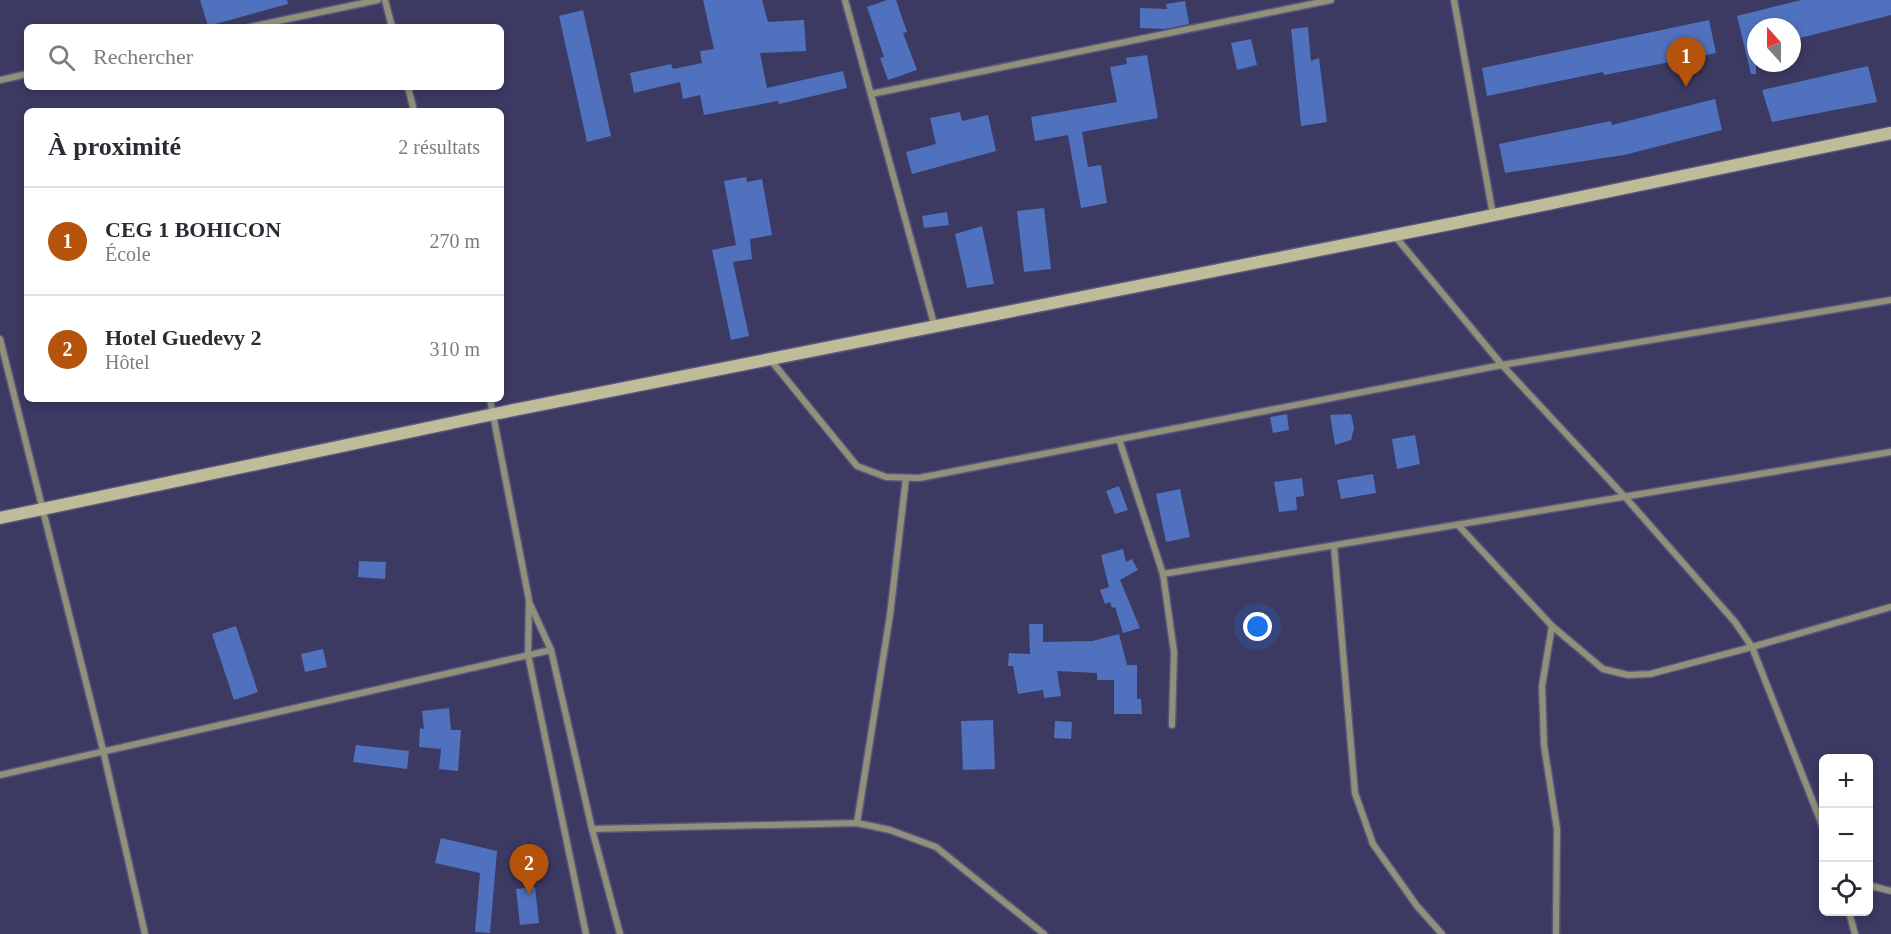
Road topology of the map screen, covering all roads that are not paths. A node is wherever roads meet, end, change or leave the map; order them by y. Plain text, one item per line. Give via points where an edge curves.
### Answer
1 (378, 0) edge
2 (385, 0) edge
3 (845, 0) edge
4 (1331, 0) edge
5 (1454, 0) edge
6 (264, 24) edge
7 (391, 24) edge
8 (24, 75) edge
9 (0, 80) edge
10 (409, 90) edge
11 (871, 94) junction
12 (413, 108) edge
13 (1891, 133) edge
14 (1493, 215) junction
15 (1393, 235) junction
16 (1891, 300) edge
17 (934, 324) junction
18 (0, 339) edge
19 (768, 358) junction
20 (1502, 364) junction
21 (491, 402) edge
22 (494, 414) junction
23 (1119, 439) junction
24 (1891, 452) edge
25 (906, 477) junction
26 (1625, 497) junction
27 (42, 510) junction
28 (0, 518) edge
29 (1458, 525) junction
30 (1334, 546) junction
31 (1164, 574) junction
32 (529, 600) junction
33 (1891, 607) edge
34 (1552, 626) junction
35 (1752, 647) junction
36 (551, 650) junction
37 (528, 655) junction
38 (1172, 725) dead end
39 (103, 750) junction
40 (0, 775) edge
41 (1819, 817) edge
42 (857, 824) junction
43 (592, 829) junction
44 (1873, 886) edge
45 (1891, 891) edge
46 (1850, 916) edge
47 (586, 933) edge
48 (145, 934) edge
49 (577, 934) edge
50 (620, 934) edge
51 (1044, 934) edge
52 (1442, 934) edge
53 (1556, 934) edge
54 (1855, 934) edge

1 - 6 street
2 - 7 street
3 - 11 street
4 - 11 street
5 - 14 street
8 - 9 street
10 - 12 street
11 - 17 street
13 - 14 street
14 - 15 street
15 - 17 street
15 - 20 street
16 - 20 street
17 - 19 street
18 - 27 street
19 - 22 street
19 - 25 street via 857,466 886,477
20 - 23 street
20 - 26 street
21 - 22 street
22 - 27 street
22 - 32 street
23 - 25 street via 919,478
23 - 31 street
24 - 26 street
25 - 42 street via 890,615
26 - 29 street
26 - 35 street via 1735,622
27 - 28 street
27 - 39 street
29 - 30 street
29 - 34 street
30 - 31 street
30 - 52 street via 1355,793 1373,844
31 - 38 street via 1174,652
32 - 36 street
32 - 37 street
33 - 35 street
34 - 35 street via 1603,669 1628,675 1650,674
34 - 53 street via 1542,686 1544,744 1557,829
35 - 41 street
36 - 37 street
36 - 43 street
37 - 39 street
37 - 47 street
39 - 40 street
39 - 48 street
42 - 43 street
42 - 51 street via 890,830 936,847
43 - 50 street
44 - 45 street
46 - 54 street
47 - 49 street

